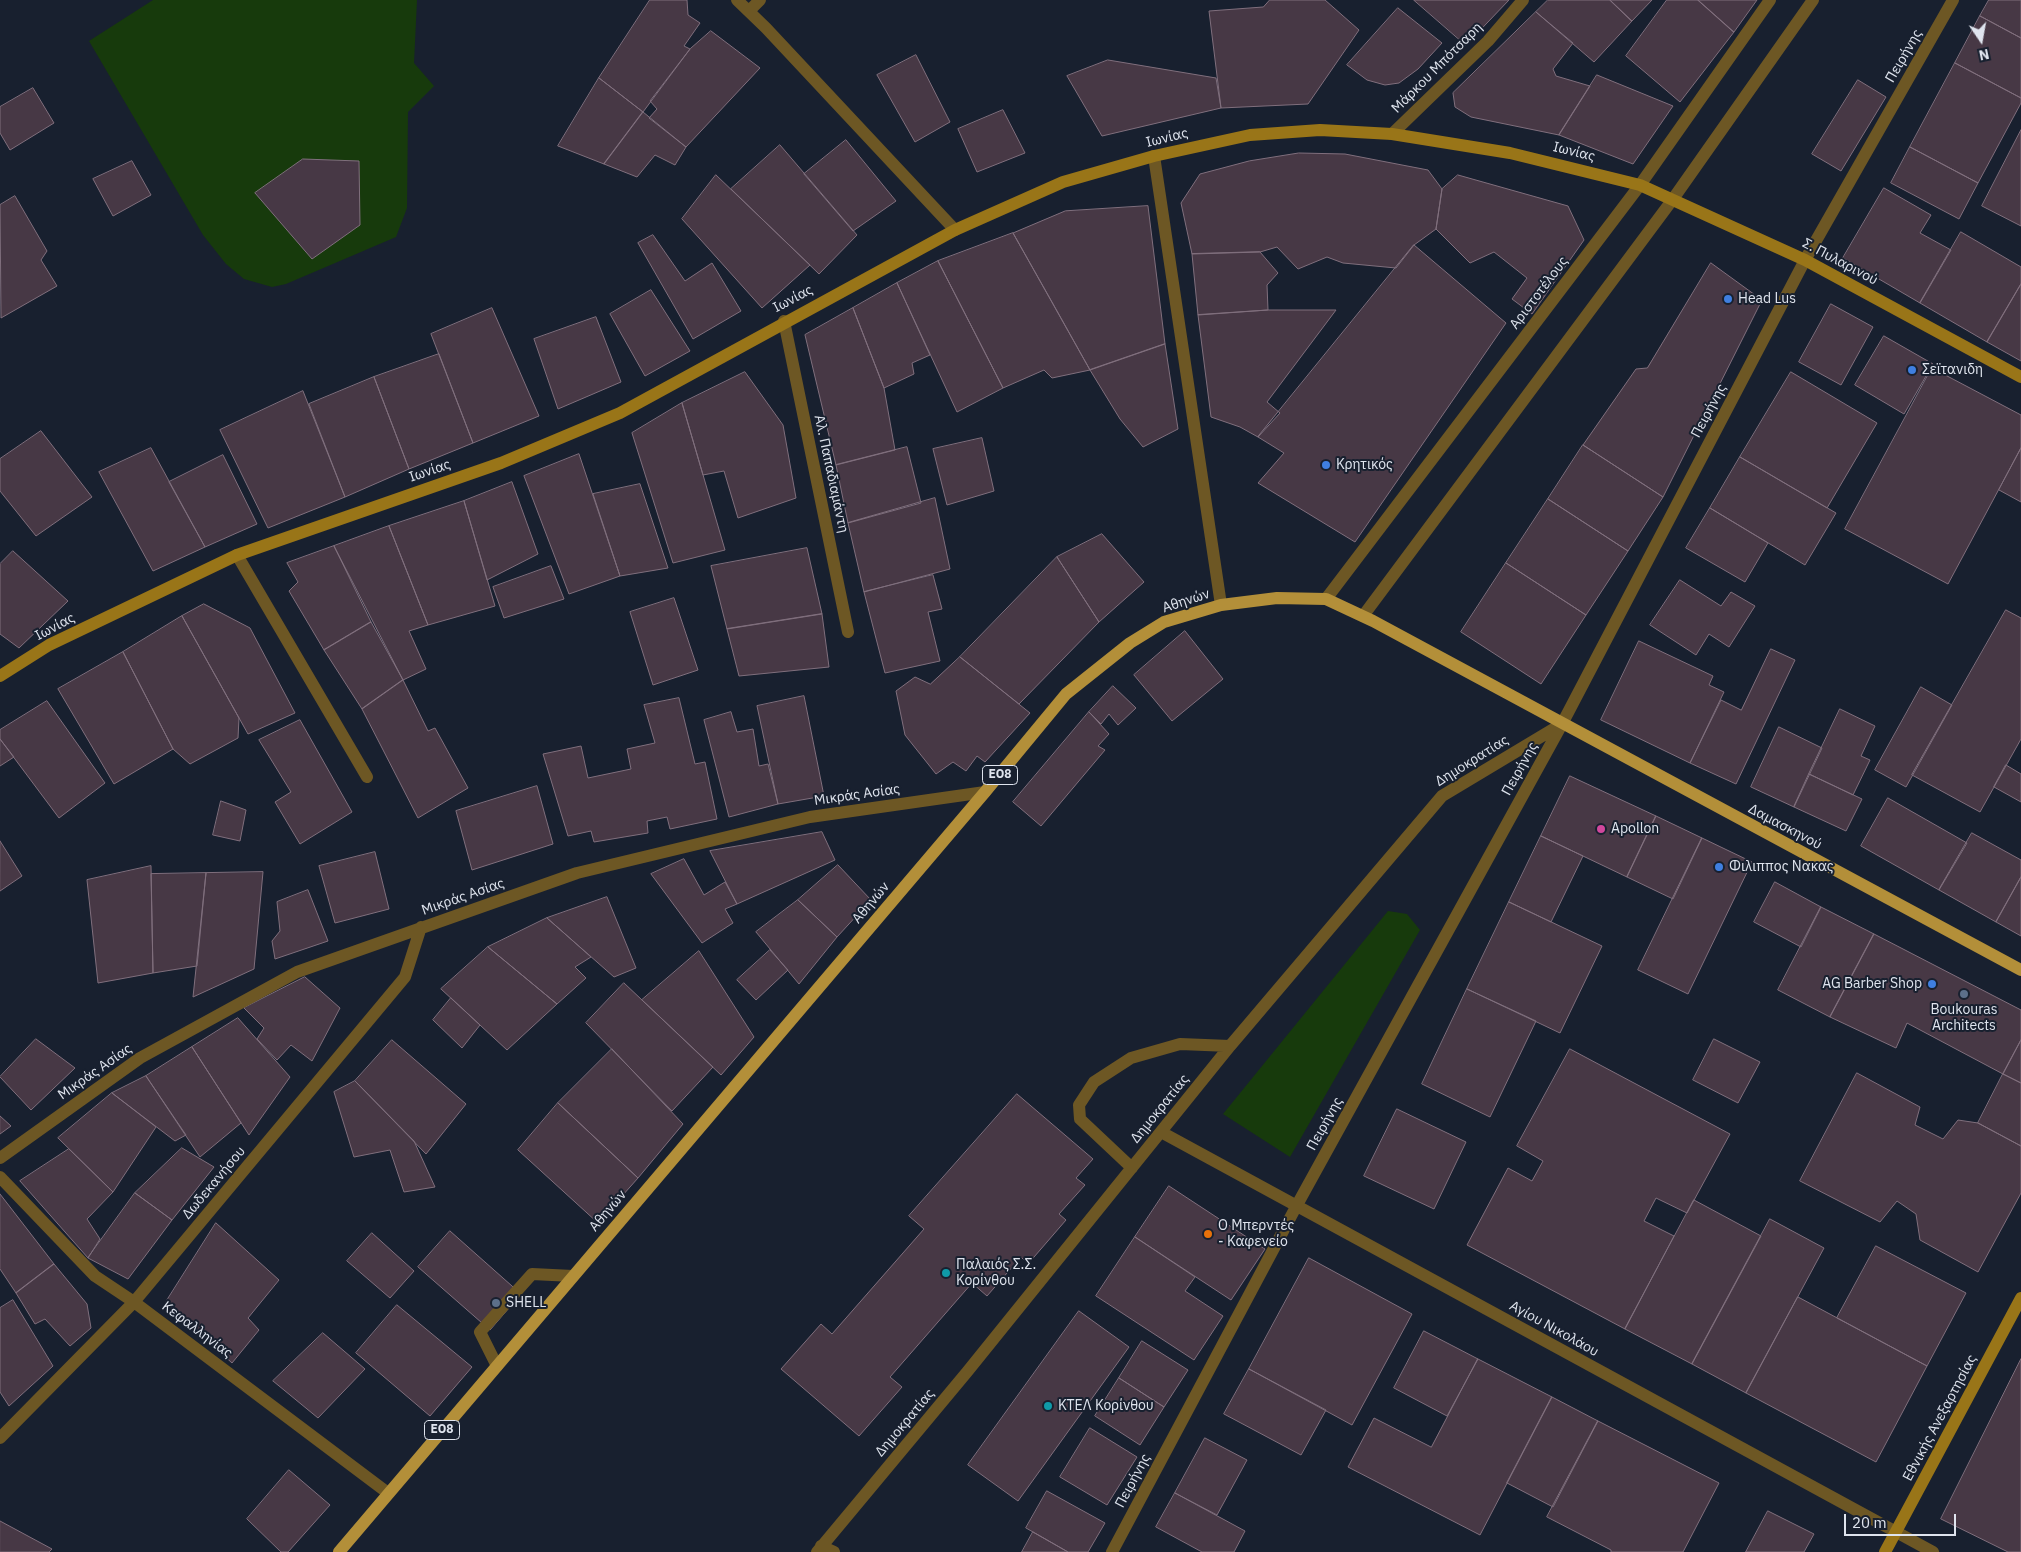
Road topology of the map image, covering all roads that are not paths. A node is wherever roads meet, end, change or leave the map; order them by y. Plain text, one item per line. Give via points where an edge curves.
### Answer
1 (737, 0) edge
2 (760, 0) edge
3 (1523, 0) edge
4 (1770, 0) edge
5 (1813, 0) edge
6 (1953, 0) edge
7 (749, 11) junction
8 (1392, 134) junction
9 (1154, 156) junction
10 (1640, 185) junction
11 (1673, 199) junction
12 (955, 230) junction
13 (1805, 260) junction
14 (784, 321) junction
15 (2021, 377) edge
16 (237, 555) junction
17 (1326, 599) junction
18 (1221, 605) junction
19 (1362, 616) junction
20 (848, 632) dead end
21 (0, 676) edge
22 (1562, 724) junction
23 (367, 776) dead end
24 (986, 792) junction
25 (421, 927) junction
26 (2021, 970) edge
27 (1230, 1046) junction
28 (1162, 1132) junction
29 (0, 1158) edge
30 (1132, 1168) junction
31 (0, 1177) edge
32 (1297, 1205) junction
33 (573, 1276) junction
34 (2021, 1298) edge
35 (134, 1302) junction
36 (497, 1366) junction
37 (0, 1438) edge
38 (388, 1493) junction
39 (1896, 1532) junction
40 (819, 1549) edge
41 (339, 1552) edge
42 (834, 1552) edge
43 (1112, 1552) edge
44 (1885, 1552) edge
45 (1933, 1552) edge

1 - 7 street
2 - 7 street
3 - 8 street, Μάρκου Μπότσαρη via 1488,41
4 - 10 street, Αριστοτέλους
5 - 11 street
6 - 13 street, Πειρήνης
7 - 12 street
8 - 9 street, Ιωνίας via 1320,130 1259,134
8 - 10 street, Ιωνίας via 1510,153
9 - 12 street, Ιωνίας via 1063,182
9 - 18 street
10 - 11 street, Σ. Πυλαρινού
10 - 17 street, Αριστοτέλους
11 - 13 street, Σ. Πυλαρινού
11 - 19 street
12 - 14 street, Ιωνίας
13 - 15 street, Σ. Πυλαρινού
13 - 22 street, Πειρήνης
14 - 16 street, Ιωνίας via 620,413 501,463
14 - 20 street, Αλ. Παπαδιαμάντη
16 - 21 street, Ιωνίας via 49,645
16 - 23 street
17 - 18 main road, Αθηνών / ΕΟ8 via 1277,598
17 - 19 main road, Αθηνών / ΕΟ8
18 - 24 main road, Αθηνών / ΕΟ8 via 1164,622 1130,643 1066,694
19 - 22 main road, Αθηνών / ΕΟ8
22 - 26 main road, Δαμασκηνού / ΕΟ8
22 - 27 street, Δημοκρατίας via 1442,796
22 - 32 street, Πειρήνης
24 - 25 street, Μικράς Ασίας via 810,817 577,873
24 - 33 main road, Αθηνών / ΕΟ8
25 - 29 street, Μικράς Ασίας via 297,972 148,1054
25 - 35 street, Δωδεκανήσου via 405,977
27 - 28 street, Δημοκρατίας
27 - 30 street via 1180,1044 1131,1058 1094,1082 1079,1105 1080,1119
28 - 30 street, Δημοκρατίας
28 - 32 street, Αγίου Νικολάου
30 - 40 street, Δημοκρατίας
31 - 35 street, Κεφαλληνίας via 95,1276
32 - 39 street, Αγίου Νικολάου
32 - 43 street, Πειρήνης
33 - 36 main road, Αθηνών / ΕΟ8
33 - 36 street via 532,1274 480,1332
34 - 39 street, Εθνικής Ανεξαρτησίας
35 - 37 street, Δωδεκανήσου
35 - 38 street, Κεφαλληνίας
36 - 38 main road, Αθηνών / ΕΟ8
38 - 41 main road, Αθηνών / ΕΟ8
39 - 44 street, Εθνικής Ανεξαρτησίας
39 - 45 street, Αγίου Νικολάου
40 - 42 street

